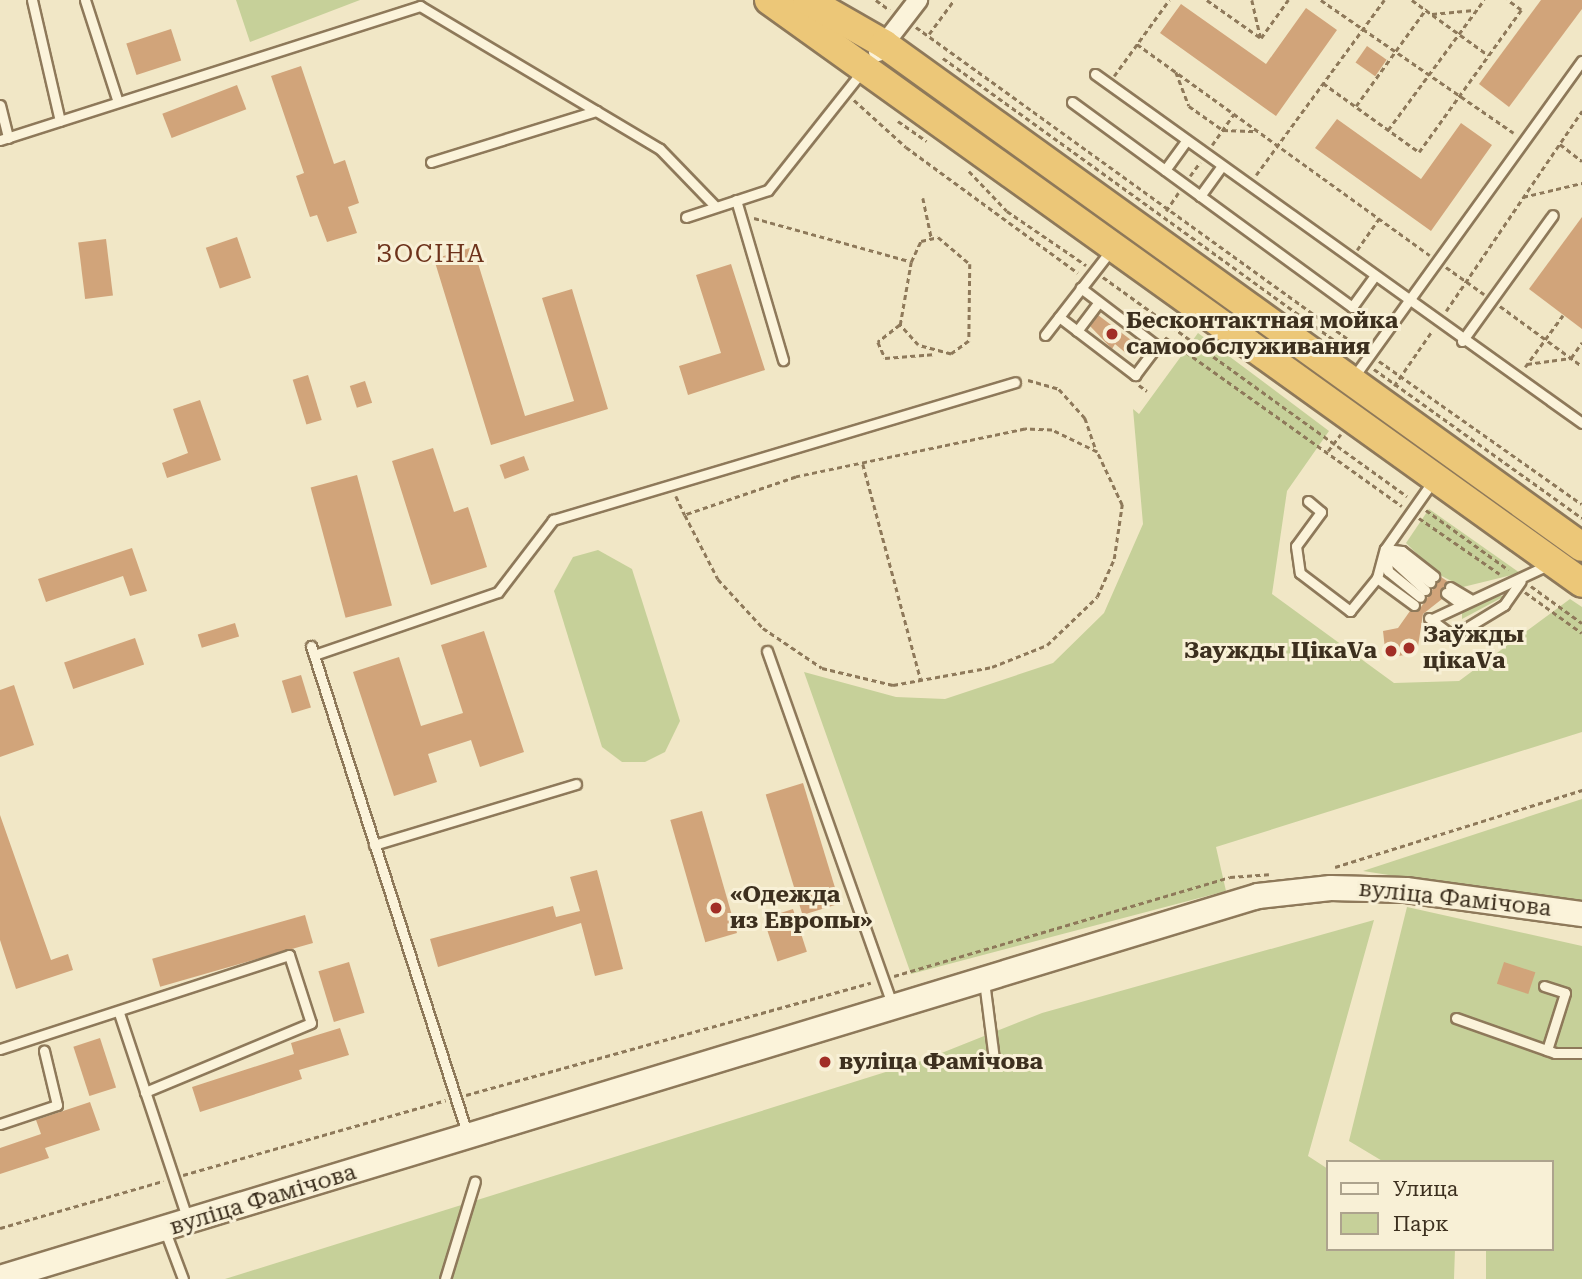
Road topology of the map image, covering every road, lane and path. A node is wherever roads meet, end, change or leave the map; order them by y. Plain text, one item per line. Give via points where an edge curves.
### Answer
1 (32, 0) edge
2 (85, 0) edge
3 (769, 0) edge
4 (807, 0) edge
5 (876, 0) edge
6 (885, 0) edge
7 (918, 0) edge
8 (954, 0) edge
9 (1169, 0) edge
10 (1252, 0) edge
11 (1288, 0) edge
12 (1321, 0) edge
13 (1384, 0) edge
14 (1412, 0) edge
15 (1484, 0) edge
16 (1507, 0) edge
17 (1210, 1) edge
18 (882, 4) junction
19 (1426, 9) junction
20 (1476, 10) junction
21 (1432, 15) junction
22 (904, 19) junction
23 (1363, 29) junction
24 (928, 34) junction
25 (1459, 34) junction
26 (1261, 38) junction
27 (884, 44) junction
28 (1138, 44) junction
29 (1395, 51) junction
30 (1488, 55) junction
31 (943, 58) dead end
32 (1582, 61) edge
33 (864, 69) junction
34 (1176, 72) junction
35 (1095, 74) dead end
36 (1429, 74) junction
37 (1323, 83) junction
38 (1108, 84) junction
39 (845, 93) junction
40 (1459, 95) junction
41 (118, 102) junction
42 (1073, 102) dead end
43 (0, 105) edge
44 (1356, 106) junction
45 (596, 111) junction
46 (1582, 111) edge
47 (60, 121) junction
48 (898, 121) dead end
49 (1388, 130) junction
50 (1258, 131) junction
51 (4, 139) edge
52 (1186, 141) junction
53 (1525, 141) junction
54 (931, 144) dead end
55 (1560, 144) junction
56 (1278, 145) junction
57 (1582, 161) edge
58 (431, 162) dead end
59 (964, 167) dead end
60 (1222, 167) junction
61 (1165, 170) junction
62 (1582, 183) edge
63 (1248, 187) junction
64 (1200, 196) junction
65 (1523, 197) junction
66 (923, 198) dead end
67 (736, 200) junction
68 (714, 205) junction
69 (740, 214) junction
70 (1553, 215) dead end
71 (686, 217) dead end
72 (1379, 218) junction
73 (931, 237) junction
74 (1114, 245) junction
75 (1350, 261) junction
76 (911, 262) junction
77 (1439, 262) junction
78 (1095, 271) junction
79 (1373, 278) junction
80 (1084, 284) junction
81 (1492, 300) junction
82 (1099, 302) junction
83 (1409, 304) junction
84 (1563, 315) dead end
85 (1059, 317) junction
86 (1437, 323) junction
87 (900, 325) junction
88 (1077, 331) junction
89 (1045, 335) dead end
90 (1163, 335) dead end
91 (1545, 339) junction
92 (1462, 341) junction
93 (1582, 342) edge
94 (936, 354) junction
95 (1571, 358) junction
96 (783, 360) dead end
97 (1527, 364) junction
98 (1362, 365) junction
99 (1582, 366) edge
100 (1401, 376) junction
101 (1517, 378) junction
102 (1015, 382) joint
103 (1389, 393) junction
104 (1354, 417) junction
105 (1582, 423) edge
106 (1334, 444) junction
107 (1097, 452) junction
108 (1327, 452) junction
109 (862, 462) junction
110 (1437, 477) junction
111 (668, 481) junction
112 (1308, 501) dead end
113 (1416, 503) junction
114 (1582, 504) edge
115 (1410, 512) junction
116 (685, 515) junction
117 (1582, 518) edge
118 (1582, 547) edge
119 (1385, 549) junction
120 (1554, 562) junction
121 (1377, 578) junction
122 (1518, 583) junction
123 (1582, 583) edge
124 (1443, 600) junction
125 (1460, 603) junction
126 (1414, 605) dead end
127 (1582, 623) edge
128 (1582, 633) edge
129 (767, 650) dead end
130 (921, 680) junction
131 (576, 783) dead end
132 (1582, 790) edge
133 (374, 845) junction
134 (1331, 868) dead end
135 (1281, 873) dead end
136 (1582, 914) edge
137 (983, 976) junction
138 (882, 980) junction
139 (1544, 986) dead end
140 (892, 1004) junction
141 (119, 1013) junction
142 (1456, 1018) dead end
143 (0, 1049) edge
144 (1547, 1050) junction
145 (44, 1051) dead end
146 (1582, 1053) edge
147 (994, 1059) dead end
148 (145, 1092) junction
149 (455, 1098) junction
150 (0, 1124) edge
151 (468, 1138) junction
152 (173, 1178) junction
153 (475, 1181) dead end
154 (188, 1223) junction
155 (0, 1228) edge
156 (164, 1230) junction
157 (0, 1278) edge
158 (183, 1279) edge
159 (445, 1279) edge

1 - 47 lane
2 - 41 lane
3 - 33 highway
4 - 27 highway
5 - 18 path
6 - 18 path
7 - 22 street
8 - 24 path
9 - 28 path
10 - 26 path
11 - 26 path
12 - 23 path
13 - 23 path
14 - 19 path
15 - 20 path
16 - 30 path via 1521,10
17 - 26 path
18 - 22 path
19 - 21 path
19 - 29 path
20 - 21 path
20 - 25 path
21 - 25 path
22 - 24 path
22 - 27 street
23 - 29 path
23 - 37 path
24 - 98 path
25 - 30 path
25 - 36 path
27 - 33 street
27 - 98 highway
28 - 34 path
28 - 38 path
29 - 36 path
29 - 44 path
30 - 40 path
31 - 98 path
32 - 53 lane
33 - 39 lane
33 - 74 highway
34 - 50 path
34 - 50 path via 1189,106 1223,130
35 - 38 lane
36 - 40 path
36 - 49 path
37 - 44 path
37 - 56 path
38 - 52 lane
39 - 67 lane via 768,190
39 - 80 path via 906,147
40 - 49 path via 1419,152
40 - 53 path
41 - 45 lane via 420,6
41 - 47 lane
42 - 61 lane
43 - 51 lane
44 - 49 path
45 - 58 lane
45 - 68 lane via 660,149
46 - 55 path
47 - 51 lane
48 - 54 path
50 - 56 path
52 - 60 lane
52 - 61 lane
53 - 77 lane
55 - 57 path
55 - 65 path
56 - 63 path
56 - 72 path
59 - 78 path via 1007,211
60 - 63 lane
60 - 64 lane
61 - 64 lane
62 - 65 path
63 - 75 lane
64 - 79 lane via 1352,307
65 - 86 path
66 - 73 path
67 - 68 lane
67 - 69 lane
68 - 71 lane
69 - 76 path
69 - 96 lane
70 - 81 lane
72 - 75 path
72 - 77 path
73 - 76 path via 921,241
73 - 94 path via 970,264 969,341 951,354
74 - 78 lane
74 - 104 highway
75 - 79 lane
76 - 87 path
77 - 81 path
77 - 83 lane
78 - 80 lane
78 - 106 path
79 - 83 lane
80 - 82 lane
80 - 85 lane
81 - 91 path
81 - 92 lane
82 - 88 lane
82 - 88 lane via 1157,346 1135,375
83 - 86 lane
83 - 98 lane
84 - 91 path
85 - 88 lane
85 - 89 lane
86 - 92 lane
86 - 100 path
87 - 94 path
87 - 94 path via 878,342 885,358
90 - 108 path
91 - 95 path
91 - 97 path
92 - 101 lane
93 - 95 path
95 - 97 path
95 - 99 path
97 - 101 path
98 - 100 path
98 - 103 highway
98 - 103 path
100 - 103 path
100 - 114 path
101 - 105 lane
102 - 107 path via 1059,389 1086,418
102 - 111 lane
103 - 117 path
103 - 118 highway
104 - 106 path
104 - 110 highway
106 - 108 path
106 - 113 path
107 - 109 path via 1052,430 1026,429
107 - 130 path via 1122,505 1114,559 1097,597 1047,645 992,667
108 - 115 path
109 - 116 path
109 - 130 path
110 - 113 lane
110 - 120 highway
111 - 116 path
111 - 133 lane via 552,520 498,592 312,651
112 - 121 lane via 1321,512 1296,546 1300,573 1350,611
113 - 115 lane
113 - 122 path
115 - 119 lane
115 - 122 path
116 - 130 path via 718,579 763,628 822,668 893,685
119 - 119 lane via 1388,571 1427,586 1402,551
119 - 121 lane
120 - 122 lane
120 - 123 highway
121 - 126 lane
122 - 124 lane via 1504,605 1453,636 1431,619
122 - 125 lane
122 - 127 path
122 - 128 path
124 - 125 lane
124 - 125 lane
129 - 138 lane
131 - 133 lane
132 - 134 path
133 - 149 lane
135 - 138 path via 1230,877
136 - 137 main road, вуліца Фамічова via 1479,897 1331,888 1258,895
137 - 140 main road, вуліца Фамічова
137 - 147 lane
138 - 140 lane
138 - 149 path
139 - 144 lane via 1565,993
140 - 151 main road, вуліца Фамічова
141 - 143 lane
141 - 148 lane
141 - 148 lane via 289,955 311,1023
142 - 144 lane
144 - 146 lane
145 - 150 lane via 57,1105
148 - 152 lane
149 - 151 lane
149 - 152 path
151 - 154 main road, вуліца Фамічова
152 - 154 lane
152 - 155 path
153 - 159 lane
154 - 156 main road, вуліца Фамічова
156 - 157 main road, вуліца Фамічова
156 - 158 lane

